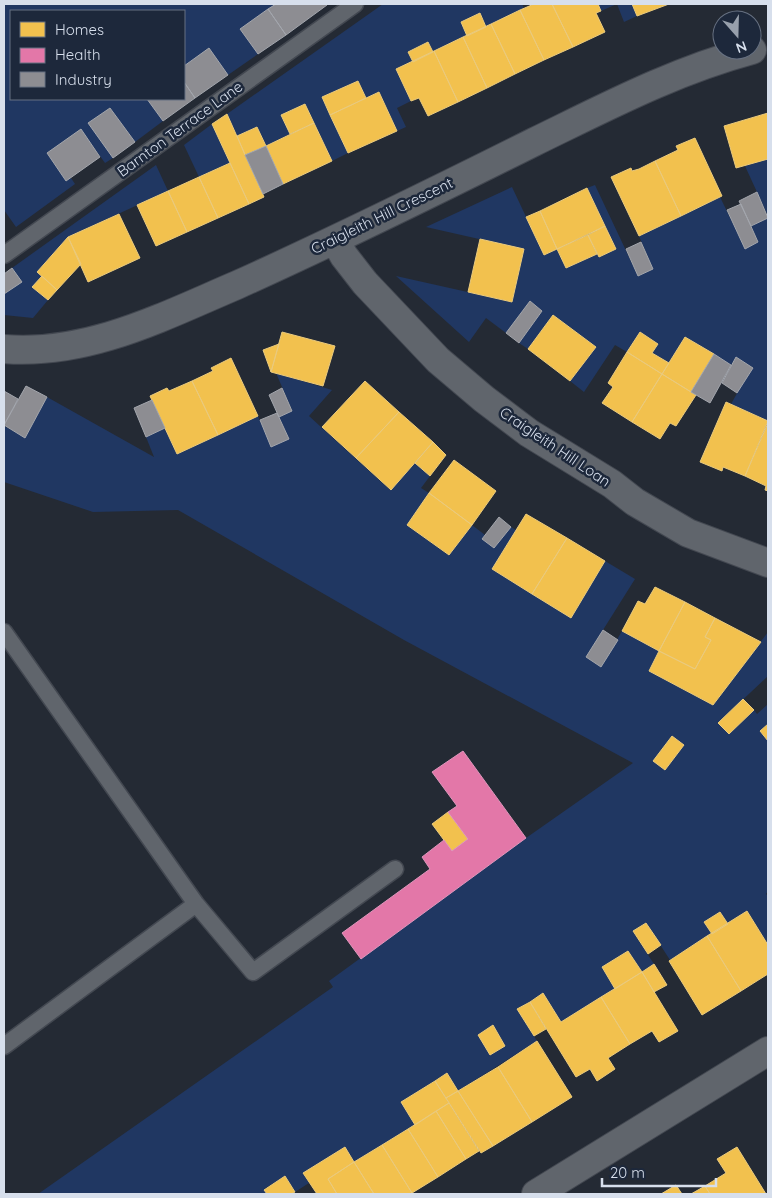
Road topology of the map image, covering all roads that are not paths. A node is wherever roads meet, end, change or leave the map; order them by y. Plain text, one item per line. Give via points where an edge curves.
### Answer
1 (356, 4) edge
2 (717, 60) edge
3 (335, 240) junction
4 (4, 255) edge
5 (4, 349) edge
6 (768, 563) edge
7 (4, 632) edge
8 (395, 869) dead end
9 (196, 904) junction
10 (4, 1046) edge
11 (768, 1051) edge
12 (536, 1194) edge

1 - 4 lane, Barnton Terrace Lane
2 - 3 street, Craigleith Hill Crescent via 639,90
3 - 5 street, Craigleith Hill Crescent via 158,319 100,340 39,350
3 - 6 street, Craigleith Hill Loan via 365,283 438,360 529,433 688,533
7 - 9 lane
8 - 9 lane via 253,972
9 - 10 lane
11 - 12 street

